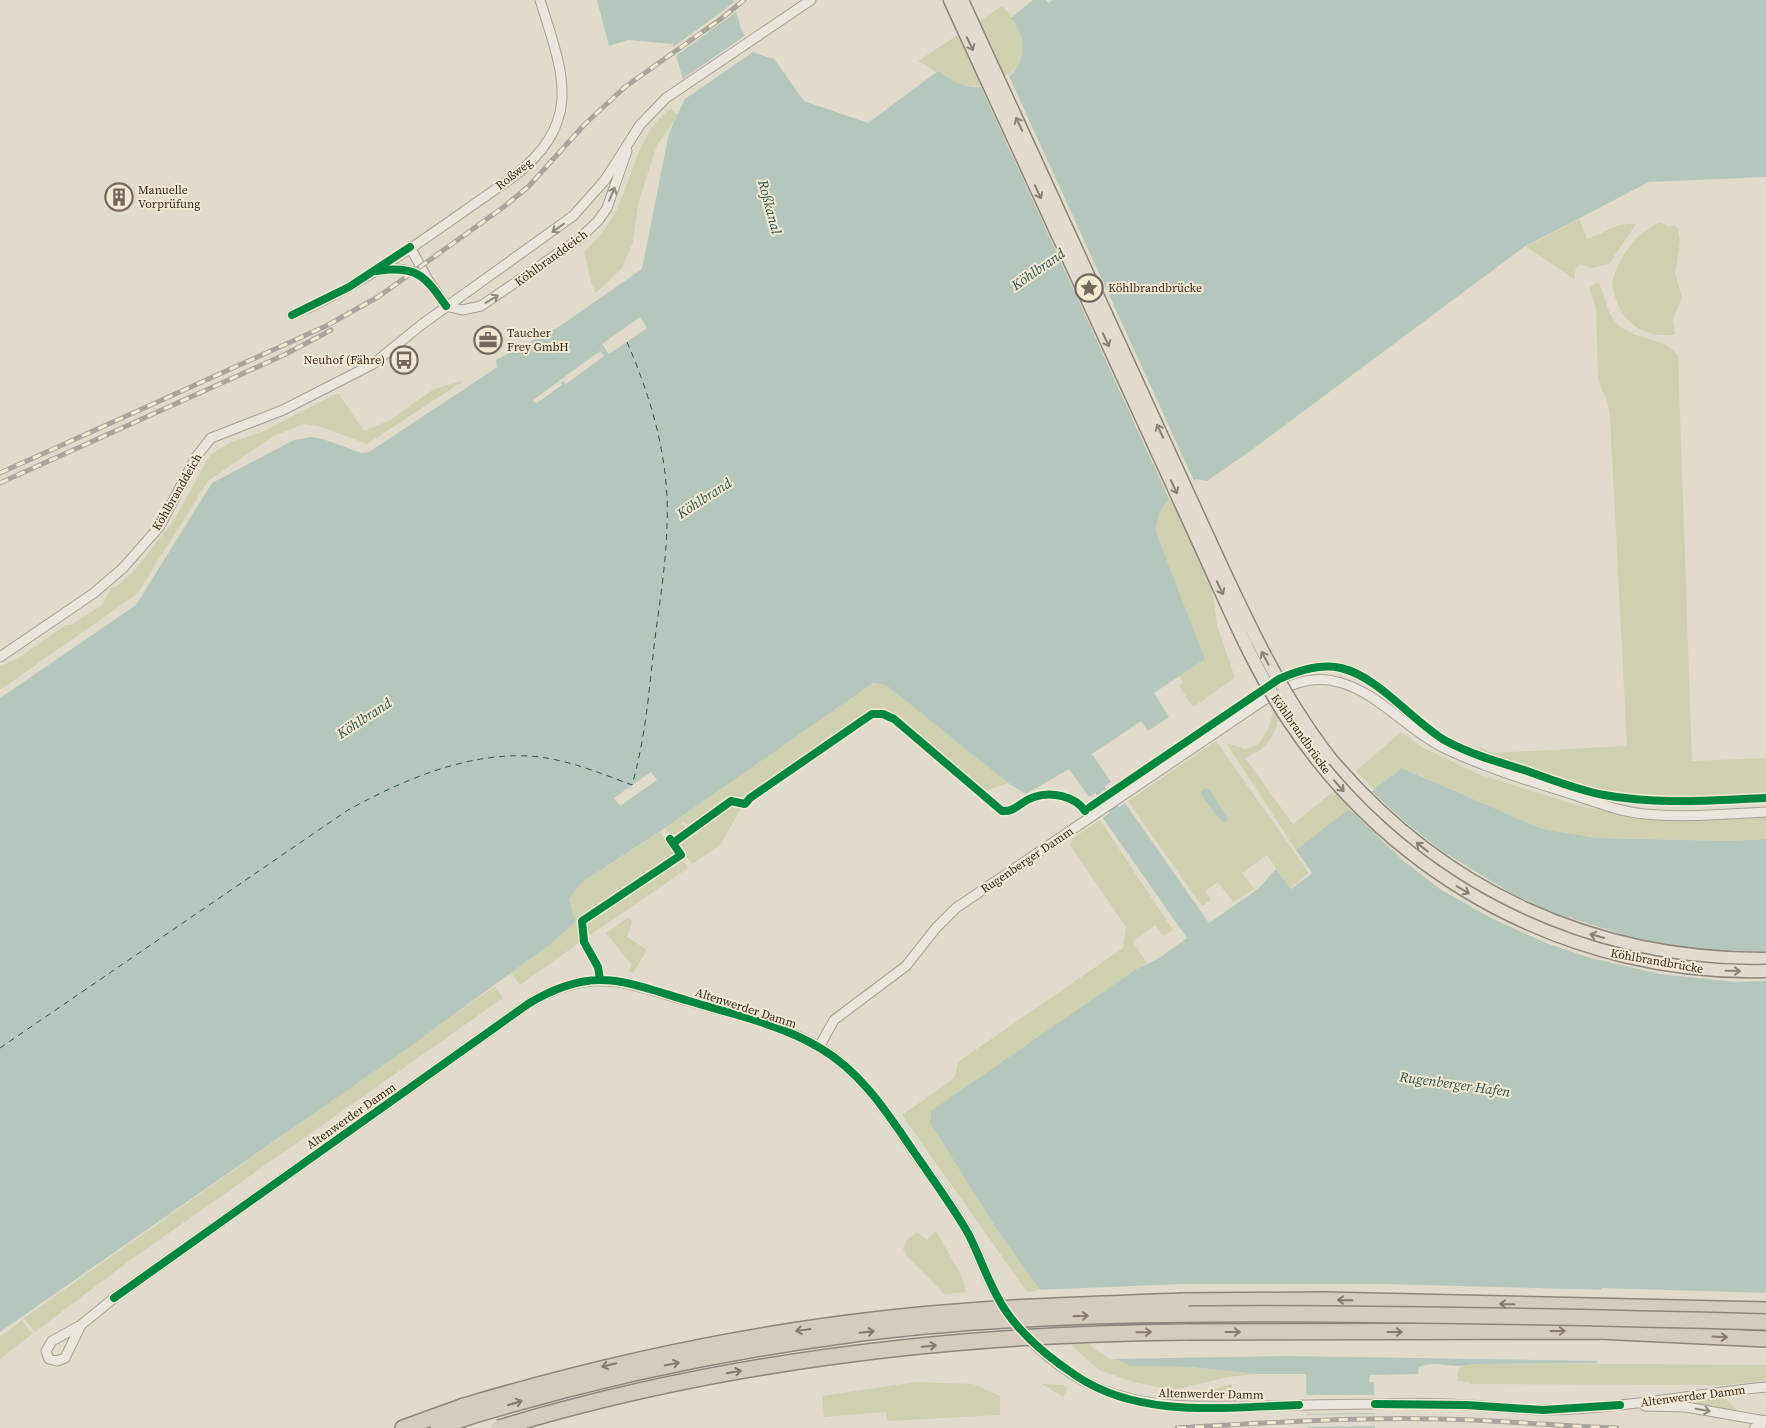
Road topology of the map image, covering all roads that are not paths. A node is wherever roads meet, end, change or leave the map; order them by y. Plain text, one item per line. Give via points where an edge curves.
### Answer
1 (540, 0) edge
2 (811, 0) edge
3 (950, 0) edge
4 (962, 0) edge
5 (632, 137) junction
6 (410, 247) junction
7 (372, 272) junction
8 (428, 280) junction
9 (446, 306) junction
10 (292, 315) dead end
11 (0, 657) edge
12 (1766, 812) edge
13 (1766, 959) edge
14 (1766, 972) edge
15 (820, 1047) junction
16 (1766, 1310) edge
17 (1766, 1322) edge
18 (81, 1325) dead end
19 (1766, 1338) edge
20 (1766, 1387) edge
21 (1620, 1405) junction
22 (1766, 1421) edge
23 (1754, 1423) edge
24 (403, 1428) edge
25 (438, 1428) edge
26 (499, 1428) edge

1 - 6 street, Roßweg via 562,91 559,119 551,139 512,178
2 - 5 street, Köhlbranddeich via 678,90 652,111
3 -> 14 main road, Köhlbrandbrücke, bridge via 1244,642 1288,720 1330,776 1379,827 1415,857 1473,896 1529,925 1586,946 1642,961 1699,970
13 -> 4 main road, Köhlbrandbrücke, bridge via 1705,957 1646,948 1586,933 1525,909 1482,887 1423,848 1374,806 1330,758 1288,698 1253,633
5 -> 9 street, Köhlbranddeich via 596,192 573,216
9 -> 5 street, Köhlbranddeich via 462,310 482,306 580,239 607,208
6 - 7 street, Roßweg
6 - 8 street
7 - 8 street via 402,269
7 - 10 street, Roßweg via 327,300
8 - 9 street
9 - 11 street, Köhlbranddeich via 364,370 269,416 211,438 196,457 160,526 123,568 94,593
12 - 15 street, Rugenberger Damm via 1686,816 1643,814 1614,808 1492,768 1443,748 1360,691 1339,682 1321,679 1300,681 1284,687 956,908 906,966 834,1020
15 - 18 street, Altenwerder Damm via 744,1017 627,984 588,980 563,986 528,1004 122,1292
15 - 21 street, Altenwerder Damm via 855,1075 882,1106 960,1220 1004,1308 1035,1345 1098,1388 1146,1403 1175,1407 1375,1404 1543,1410
16 -> 24 highway, bridge via 1333,1300 1192,1301 1065,1305 882,1319 746,1338 610,1365 464,1406
25 -> 17 highway, bridge via 542,1395 689,1360 843,1335 968,1323 1183,1313 1548,1316
26 -> 19 highway, bridge via 643,1390 711,1376 818,1358 971,1342 1109,1333 1227,1332 1598,1331
20 - 21 street, Altenwerder Damm
21 -> 23 street, Altenwerder Damm via 1686,1407
22 - 23 street, Altenwerder Damm

